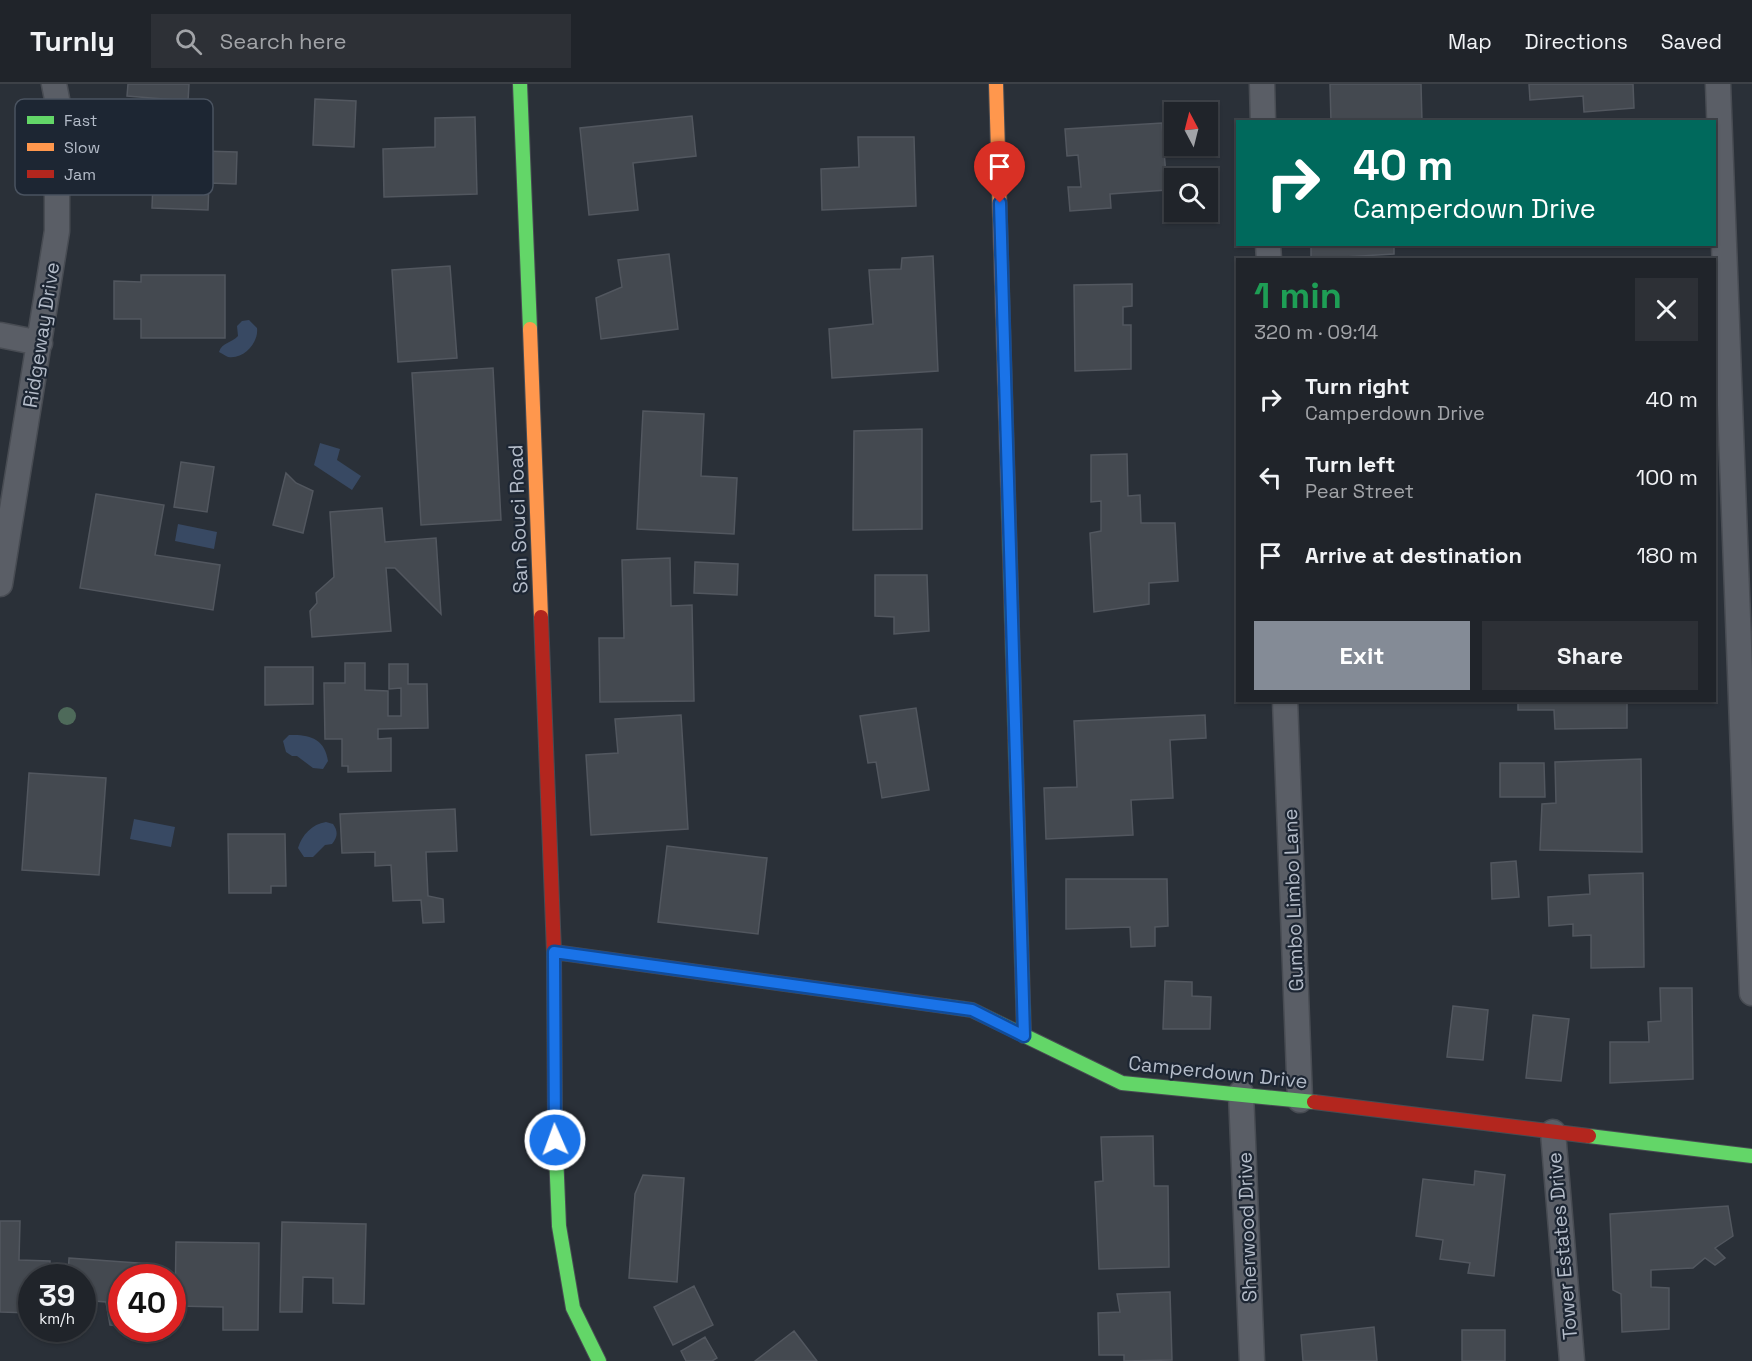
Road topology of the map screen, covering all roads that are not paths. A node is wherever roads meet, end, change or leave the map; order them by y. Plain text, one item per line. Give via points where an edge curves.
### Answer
1 (54, 84) edge
2 (520, 84) edge
3 (996, 84) edge
4 (1262, 84) edge
5 (1718, 84) edge
6 (57, 99) edge
7 (1263, 120) edge
8 (57, 195) edge
9 (0, 335) edge
10 (40, 343) junction
11 (0, 584) edge
12 (1285, 702) edge
13 (554, 952) junction
14 (1752, 993) edge
15 (1024, 1036) junction
16 (1241, 1093) junction
17 (1300, 1100) junction
18 (1552, 1132) junction
19 (1752, 1156) edge
20 (599, 1361) edge
21 (1252, 1361) edge
22 (1572, 1361) edge

1 - 6 street, Ridgeway Drive
2 - 13 street, San Souci Road
3 - 15 street
4 - 7 street
5 - 14 street
8 - 10 street, Ridgeway Drive via 57,231
9 - 10 street
10 - 11 street, Ridgeway Drive
12 - 17 street, Gumbo Limbo Lane
13 - 15 street, Camperdown Drive via 972,1010
13 - 20 street, San Souci Road via 559,1226 573,1308
15 - 16 street, Camperdown Drive via 1122,1083
16 - 17 street, Camperdown Drive
16 - 21 street, Sherwood Drive
17 - 18 street, Camperdown Drive
18 - 19 street, Camperdown Drive
18 - 22 street, Tower Estates Drive

